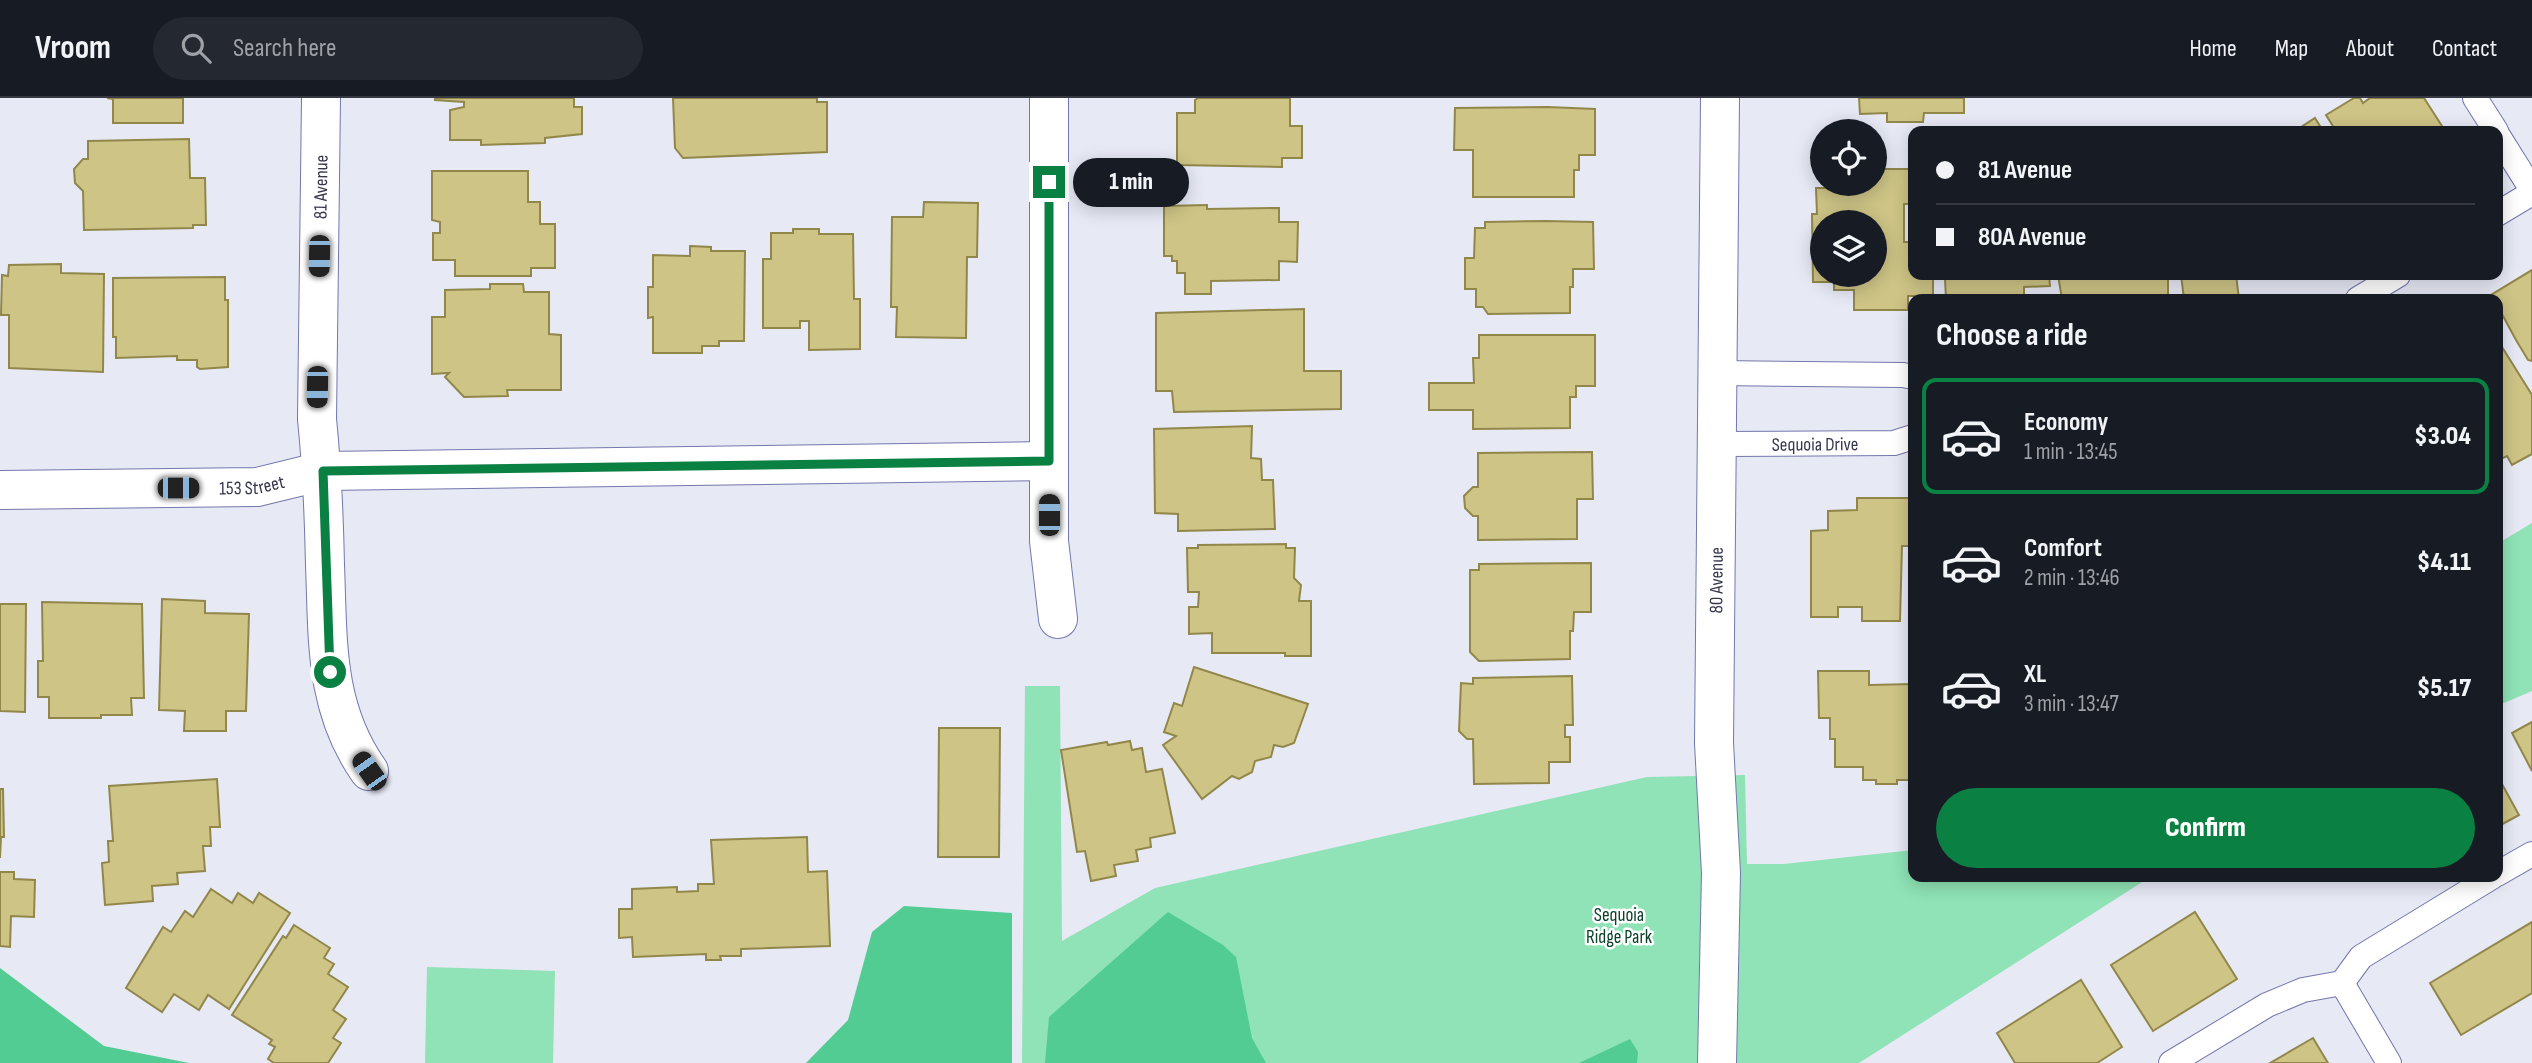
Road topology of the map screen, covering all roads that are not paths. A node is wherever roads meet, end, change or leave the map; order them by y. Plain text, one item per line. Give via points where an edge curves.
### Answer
1 (321, 98) edge
2 (1049, 98) edge
3 (1720, 98) edge
4 (2475, 98) edge
5 (2492, 126) edge
6 (2503, 143) edge
7 (2532, 191) edge
8 (2503, 210) edge
9 (2390, 280) edge
10 (2366, 294) edge
11 (1717, 373) junction
12 (1908, 376) edge
13 (1908, 439) edge
14 (1717, 444) junction
15 (1049, 461) junction
16 (323, 471) junction
17 (0, 490) edge
18 (1058, 619) dead end
19 (369, 771) dead end
20 (2532, 854) edge
21 (2503, 871) edge
22 (2484, 882) edge
23 (2342, 983) junction
24 (1717, 1063) edge
25 (2171, 1063) edge
26 (2389, 1063) edge

1 - 16 street, 81 Avenue via 317,419
2 - 15 street
3 - 11 street, 80 Avenue
4 - 5 lane
6 - 7 lane
7 - 8 lane
9 - 10 lane
11 - 12 lane
11 - 14 street, 80 Avenue
13 - 14 lane, Sequoia Drive via 1894,443
14 - 24 street, 80 Avenue via 1714,743 1721,873
15 - 16 street, 153 Street
15 - 18 street via 1049,541
16 - 17 street, 153 Street via 257,487
16 - 19 street, 81 Avenue via 330,672 340,717
20 - 21 lane
22 - 23 lane via 2361,957
23 - 25 lane via 2303,990 2267,1005
23 - 26 lane

